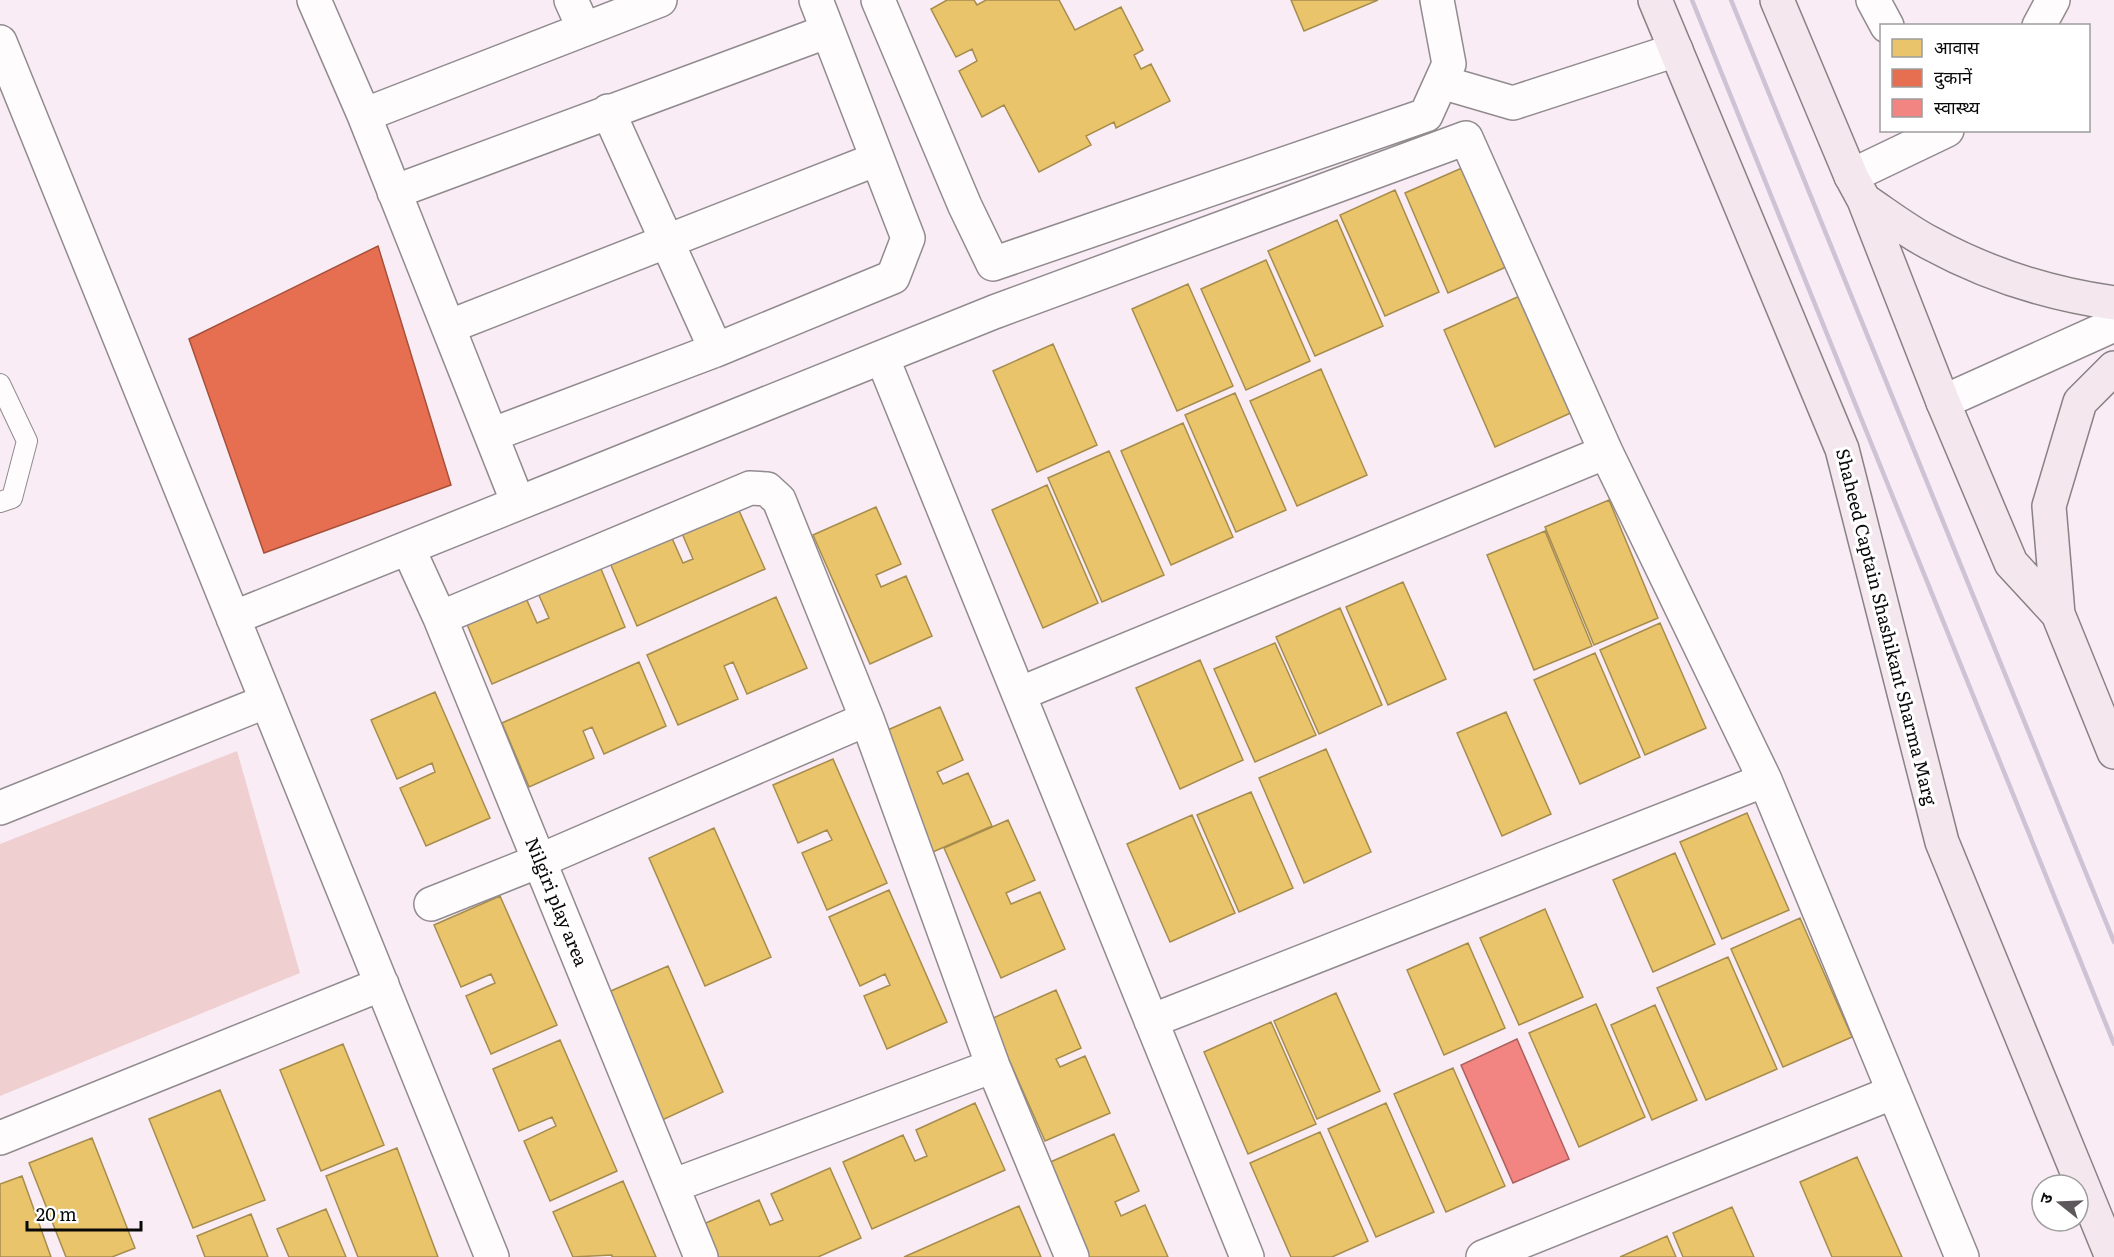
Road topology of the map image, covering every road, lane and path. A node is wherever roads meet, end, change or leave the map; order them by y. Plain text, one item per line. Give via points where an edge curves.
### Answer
1 (660, 0) edge
2 (816, 0) edge
3 (878, 0) edge
4 (1437, 0) edge
5 (1655, 0) edge
6 (1777, 0) edge
7 (1873, 0) edge
8 (2053, 0) edge
9 (318, 1) edge
10 (578, 15) edge
11 (1886, 24) edge
12 (2040, 24) edge
13 (828, 31) junction
14 (0, 42) edge
15 (1676, 50) junction
16 (1441, 82) junction
17 (608, 111) junction
18 (364, 116) junction
19 (1944, 132) edge
20 (877, 159) junction
21 (1858, 188) junction
22 (394, 192) junction
23 (667, 241) junction
24 (2114, 303) edge
25 (2114, 325) edge
26 (448, 327) junction
27 (716, 350) junction
28 (882, 357) junction
29 (2114, 368) edge
30 (0, 384) edge
31 (1943, 402) junction
32 (491, 435) junction
33 (1606, 452) junction
34 (0, 502) edge
35 (518, 503) junction
36 (408, 548) junction
37 (2058, 614) junction
38 (233, 618) junction
39 (440, 618) junction
40 (1019, 694) junction
41 (267, 701) junction
42 (867, 720) junction
43 (2114, 752) edge
44 (1765, 780) junction
45 (0, 808) edge
46 (539, 861) junction
47 (431, 904) dead end
48 (381, 984) junction
49 (1151, 1021) junction
50 (993, 1066) junction
51 (1894, 1092) junction
52 (0, 1138) edge
53 (672, 1186) junction
54 (492, 1257) edge
55 (701, 1257) edge
56 (1072, 1257) edge
57 (1247, 1257) edge
58 (1483, 1257) edge
59 (1962, 1257) edge
60 (2112, 1257) edge

1 - 10 street
2 - 13 street
3 - 16 street via 993,264 1426,115
4 - 16 street via 1449,64
5 - 15 main road, Shaheed Captain Shashikant Sharma Marg
6 - 21 main road
7 - 11 street
8 - 12 street
9 - 18 street
10 - 18 street
13 - 17 street
13 - 20 street
14 - 38 street
15 - 16 street via 1513,103
15 - 60 main road, Shaheed Captain Shashikant Sharma Marg via 1842,449 1942,842
17 - 22 street
17 - 23 street
18 - 22 street
19 - 21 street
20 - 23 street
20 - 27 street via 908,238 893,277
21 - 24 main road via 1929,243 1999,276 2074,297
21 - 31 main road
22 - 26 street
23 - 26 street
23 - 27 street
25 - 31 street
26 - 32 street
27 - 32 street
28 - 33 street via 1466,138
28 - 35 street
28 - 40 street
29 - 37 main road via 2080,402 2049,506
30 - 34 lane via 27,441 12,498
31 - 37 main road via 2011,563
32 - 35 street
33 - 40 street
33 - 44 street
35 - 36 street
36 - 38 street
36 - 39 street, Nilgiri play area
37 - 43 main road
38 - 41 street
39 - 42 street via 750,488 766,489 779,500
39 - 46 street, Nilgiri play area
40 - 49 street
41 - 45 street
41 - 48 street
42 - 46 street
42 - 50 street
44 - 49 street
44 - 51 street
46 - 47 street
46 - 53 street, Nilgiri play area
48 - 52 street
48 - 54 street
49 - 57 street
50 - 53 street
50 - 56 street
51 - 58 street
51 - 59 street
53 - 55 street, Nilgiri play area

